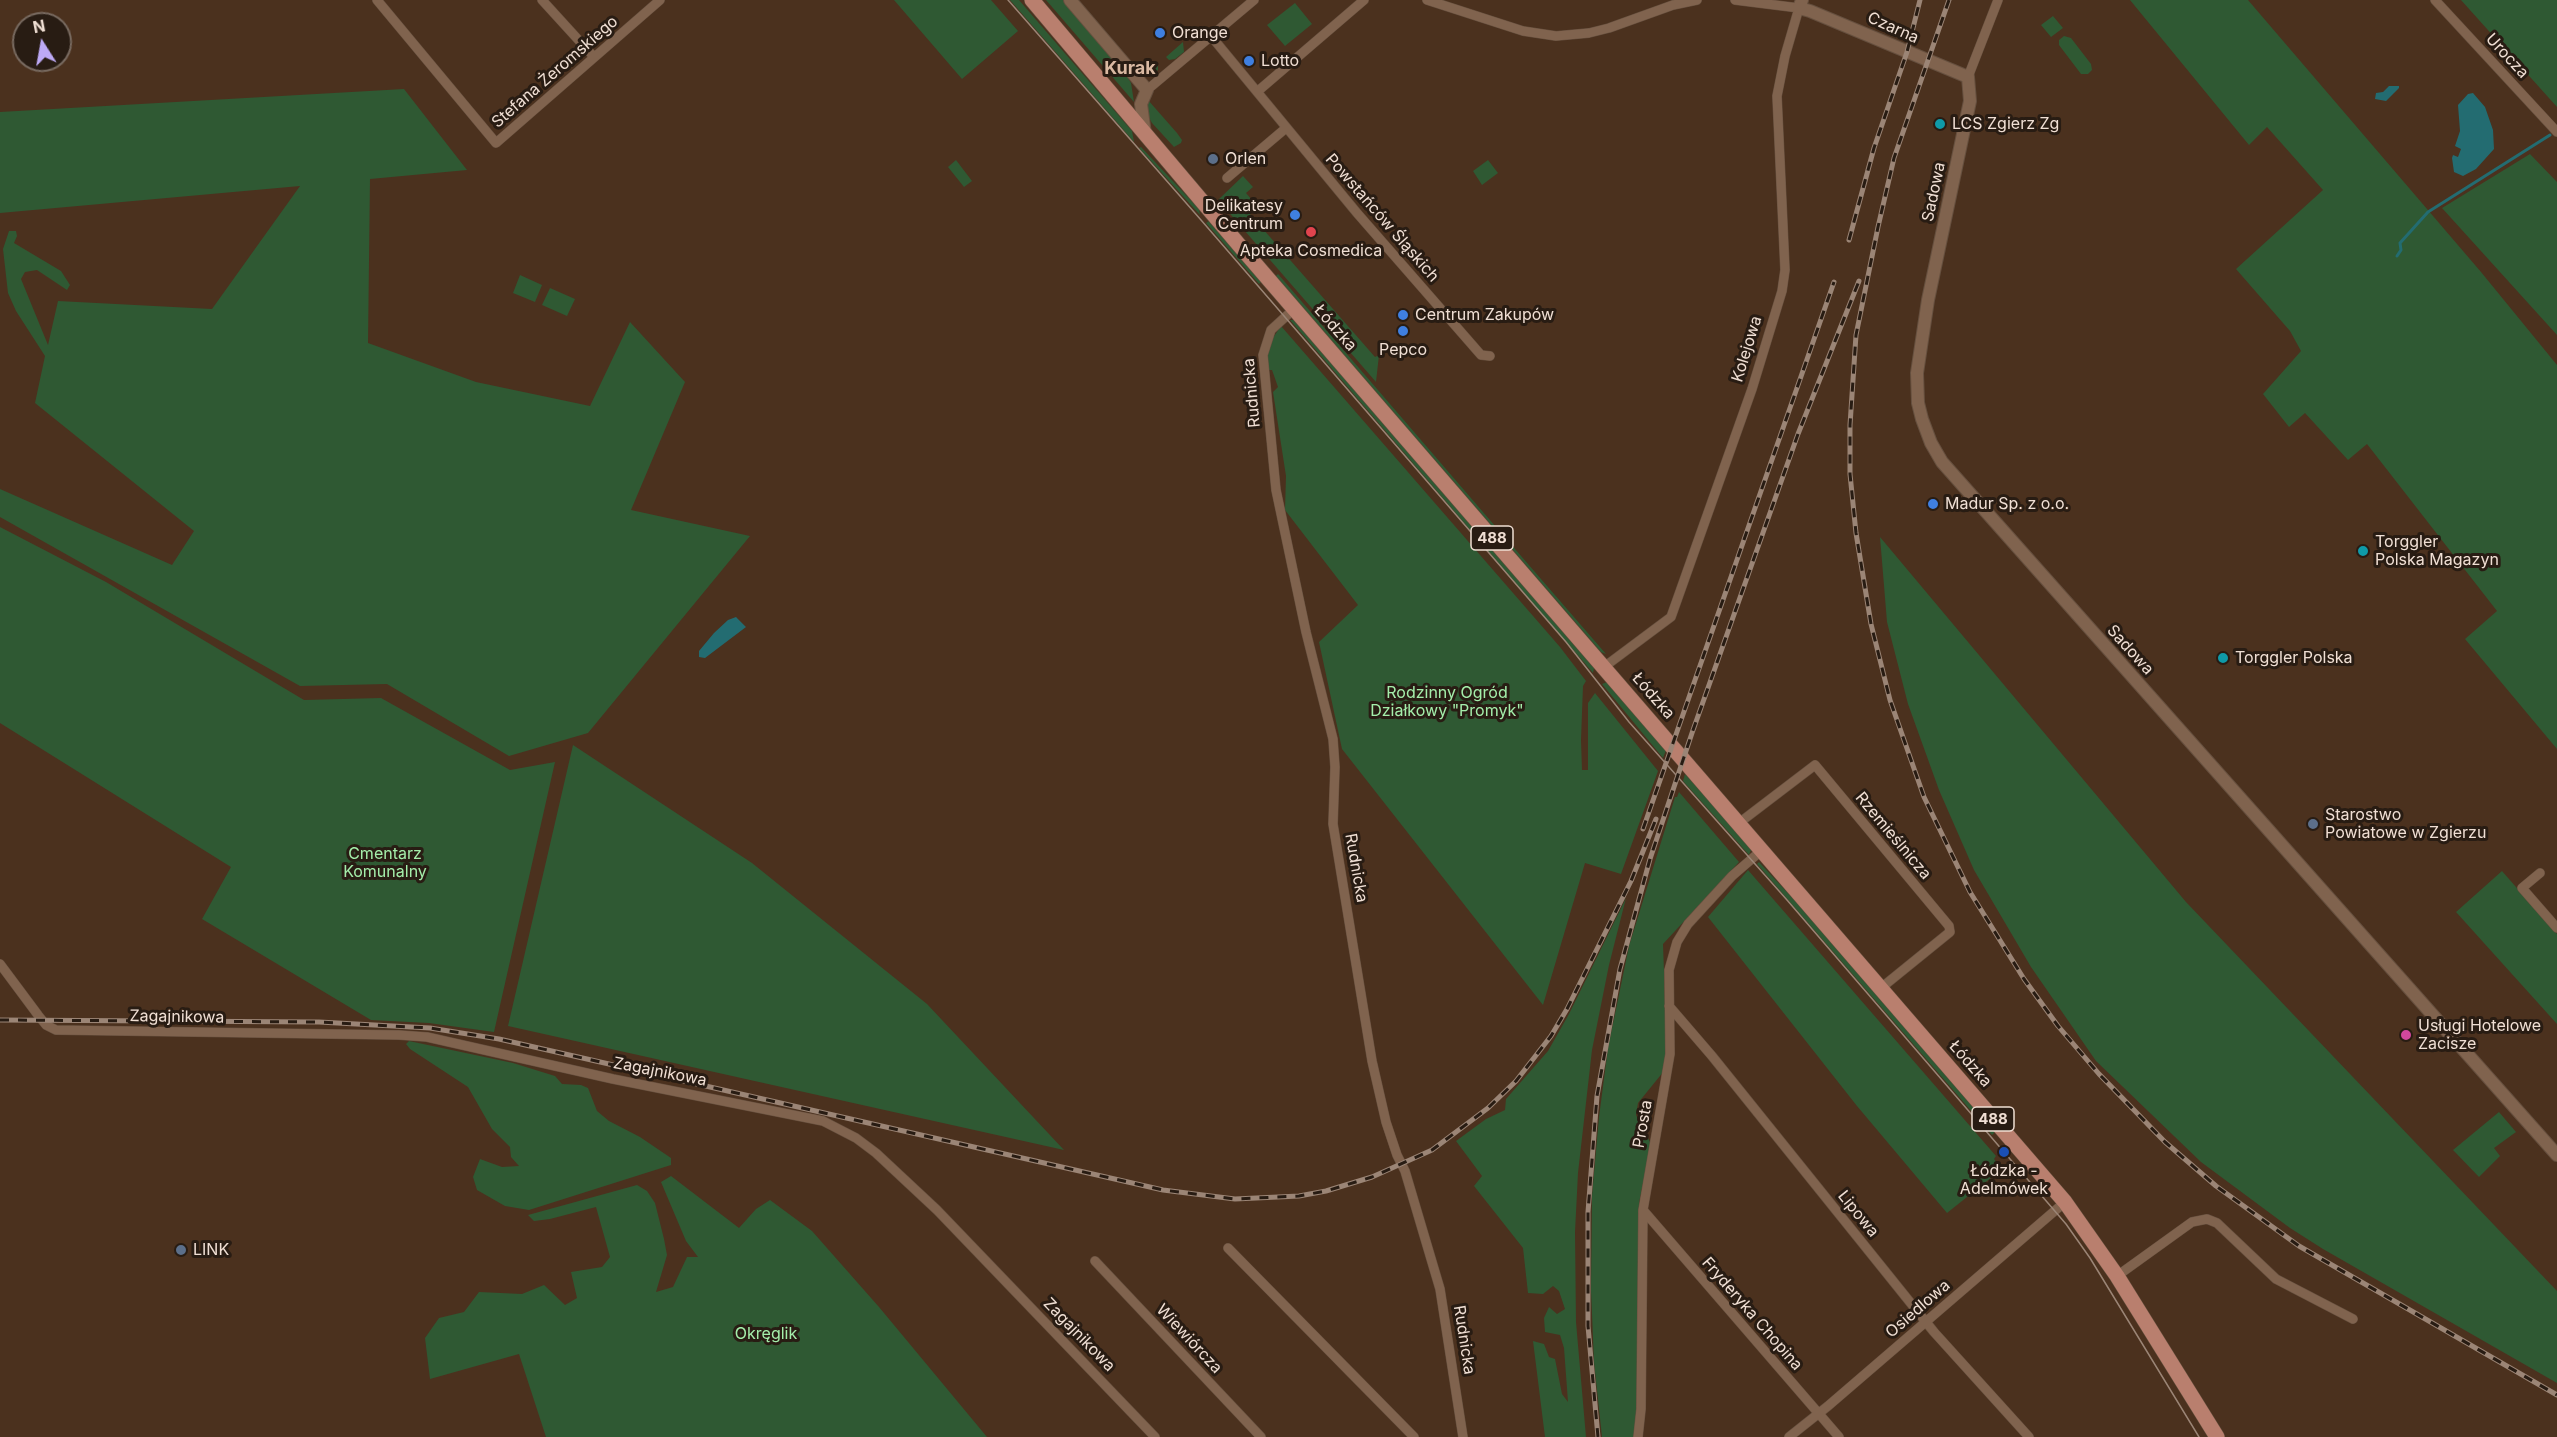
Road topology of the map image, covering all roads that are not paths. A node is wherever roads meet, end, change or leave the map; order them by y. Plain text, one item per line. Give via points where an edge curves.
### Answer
1 (377, 0) edge
2 (542, 0) edge
3 (660, 0) edge
4 (1032, 0) edge
5 (1070, 0) edge
6 (1254, 0) edge
7 (1364, 0) edge
8 (1427, 0) edge
9 (1697, 0) edge
10 (1734, 0) edge
11 (1998, 0) edge
12 (2435, 0) edge
13 (1800, 4) edge
14 (1211, 36) junction
15 (594, 57) junction
16 (1968, 77) junction
17 (1148, 90) junction
18 (1258, 91) junction
19 (1286, 128) junction
20 (2557, 132) edge
21 (1145, 134) junction
22 (1227, 178) dead end
23 (1294, 309) junction
24 (1491, 356) dead end
25 (1604, 667) junction
26 (1739, 823) junction
27 (1762, 850) junction
28 (2540, 873) dead end
29 (2557, 928) edge
30 (0, 964) edge
31 (1881, 988) junction
32 (1669, 1006) junction
33 (2557, 1155) edge
34 (2065, 1202) junction
35 (1643, 1210) junction
36 (1228, 1248) dead end
37 (1095, 1261) dead end
38 (2117, 1276) junction
39 (2353, 1319) dead end
40 (1927, 1321) junction
41 (1819, 1414) junction
42 (1155, 1437) edge
43 (1261, 1437) edge
44 (1414, 1437) edge
45 (1464, 1437) edge
46 (1638, 1437) edge
47 (1789, 1437) edge
48 (1839, 1437) edge
49 (2029, 1437) edge
50 (2217, 1437) edge

1 - 15 street, Stefana Żeromskiego via 496,143
2 - 15 street
3 - 15 street, Stefana Żeromskiego
4 - 21 main road, Łódzka / 488
5 - 17 street
6 - 14 street
7 - 18 street
8 - 9 street via 1523,31 1556,36 1609,28
10 - 13 street, Czarna
11 - 16 street
12 - 20 street, Urocza
13 - 16 street, Czarna
13 - 25 street, Kolejowa via 1777,96 1785,270 1782,291 1671,617
14 - 17 street
14 - 18 street, Powstańców Śląskich
16 - 33 street, Sadowa via 1970,101 1918,359 1918,403 1931,443 1942,462
17 - 21 street via 1141,104
18 - 19 street, Powstańców Śląskich
19 - 22 street
19 - 24 street, Powstańców Śląskich via 1481,355
21 - 23 main road, Łódzka / 488
23 - 25 main road, Łódzka / 488
23 - 45 street, Rudnicka via 1271,330 1263,355 1276,490 1333,739 1333,824 1371,1061 1440,1288
25 - 26 main road, Łódzka / 488
26 - 27 main road, Łódzka / 488
26 - 31 street, Rzemieślnicza via 1815,765 1949,926 1950,932
27 - 31 main road, Łódzka / 488
27 - 32 street, Prosta via 1724,884 1682,932 1668,970
28 - 29 street via 2522,888
30 - 42 street, Zagajnikowa via 51,1028 427,1037 823,1121 869,1148 937,1210
31 - 34 main road, Łódzka / 488
32 - 35 street, Prosta via 1670,1054
32 - 40 street, Lipowa
34 - 38 main road, Łódzka / 488
34 - 40 street, Osiedlowa
35 - 41 street, Fryderyka Chopina
35 - 46 street, Prosta
36 - 44 street
37 - 43 street, Wiewiórcza
38 - 39 street via 2192,1222 2207,1219 2217,1223 2276,1280
38 - 50 main road, Łódzka / 488
40 - 41 street, Osiedlowa
40 - 49 street, Lipowa
41 - 47 street, Osiedlowa
41 - 48 street, Fryderyka Chopina

